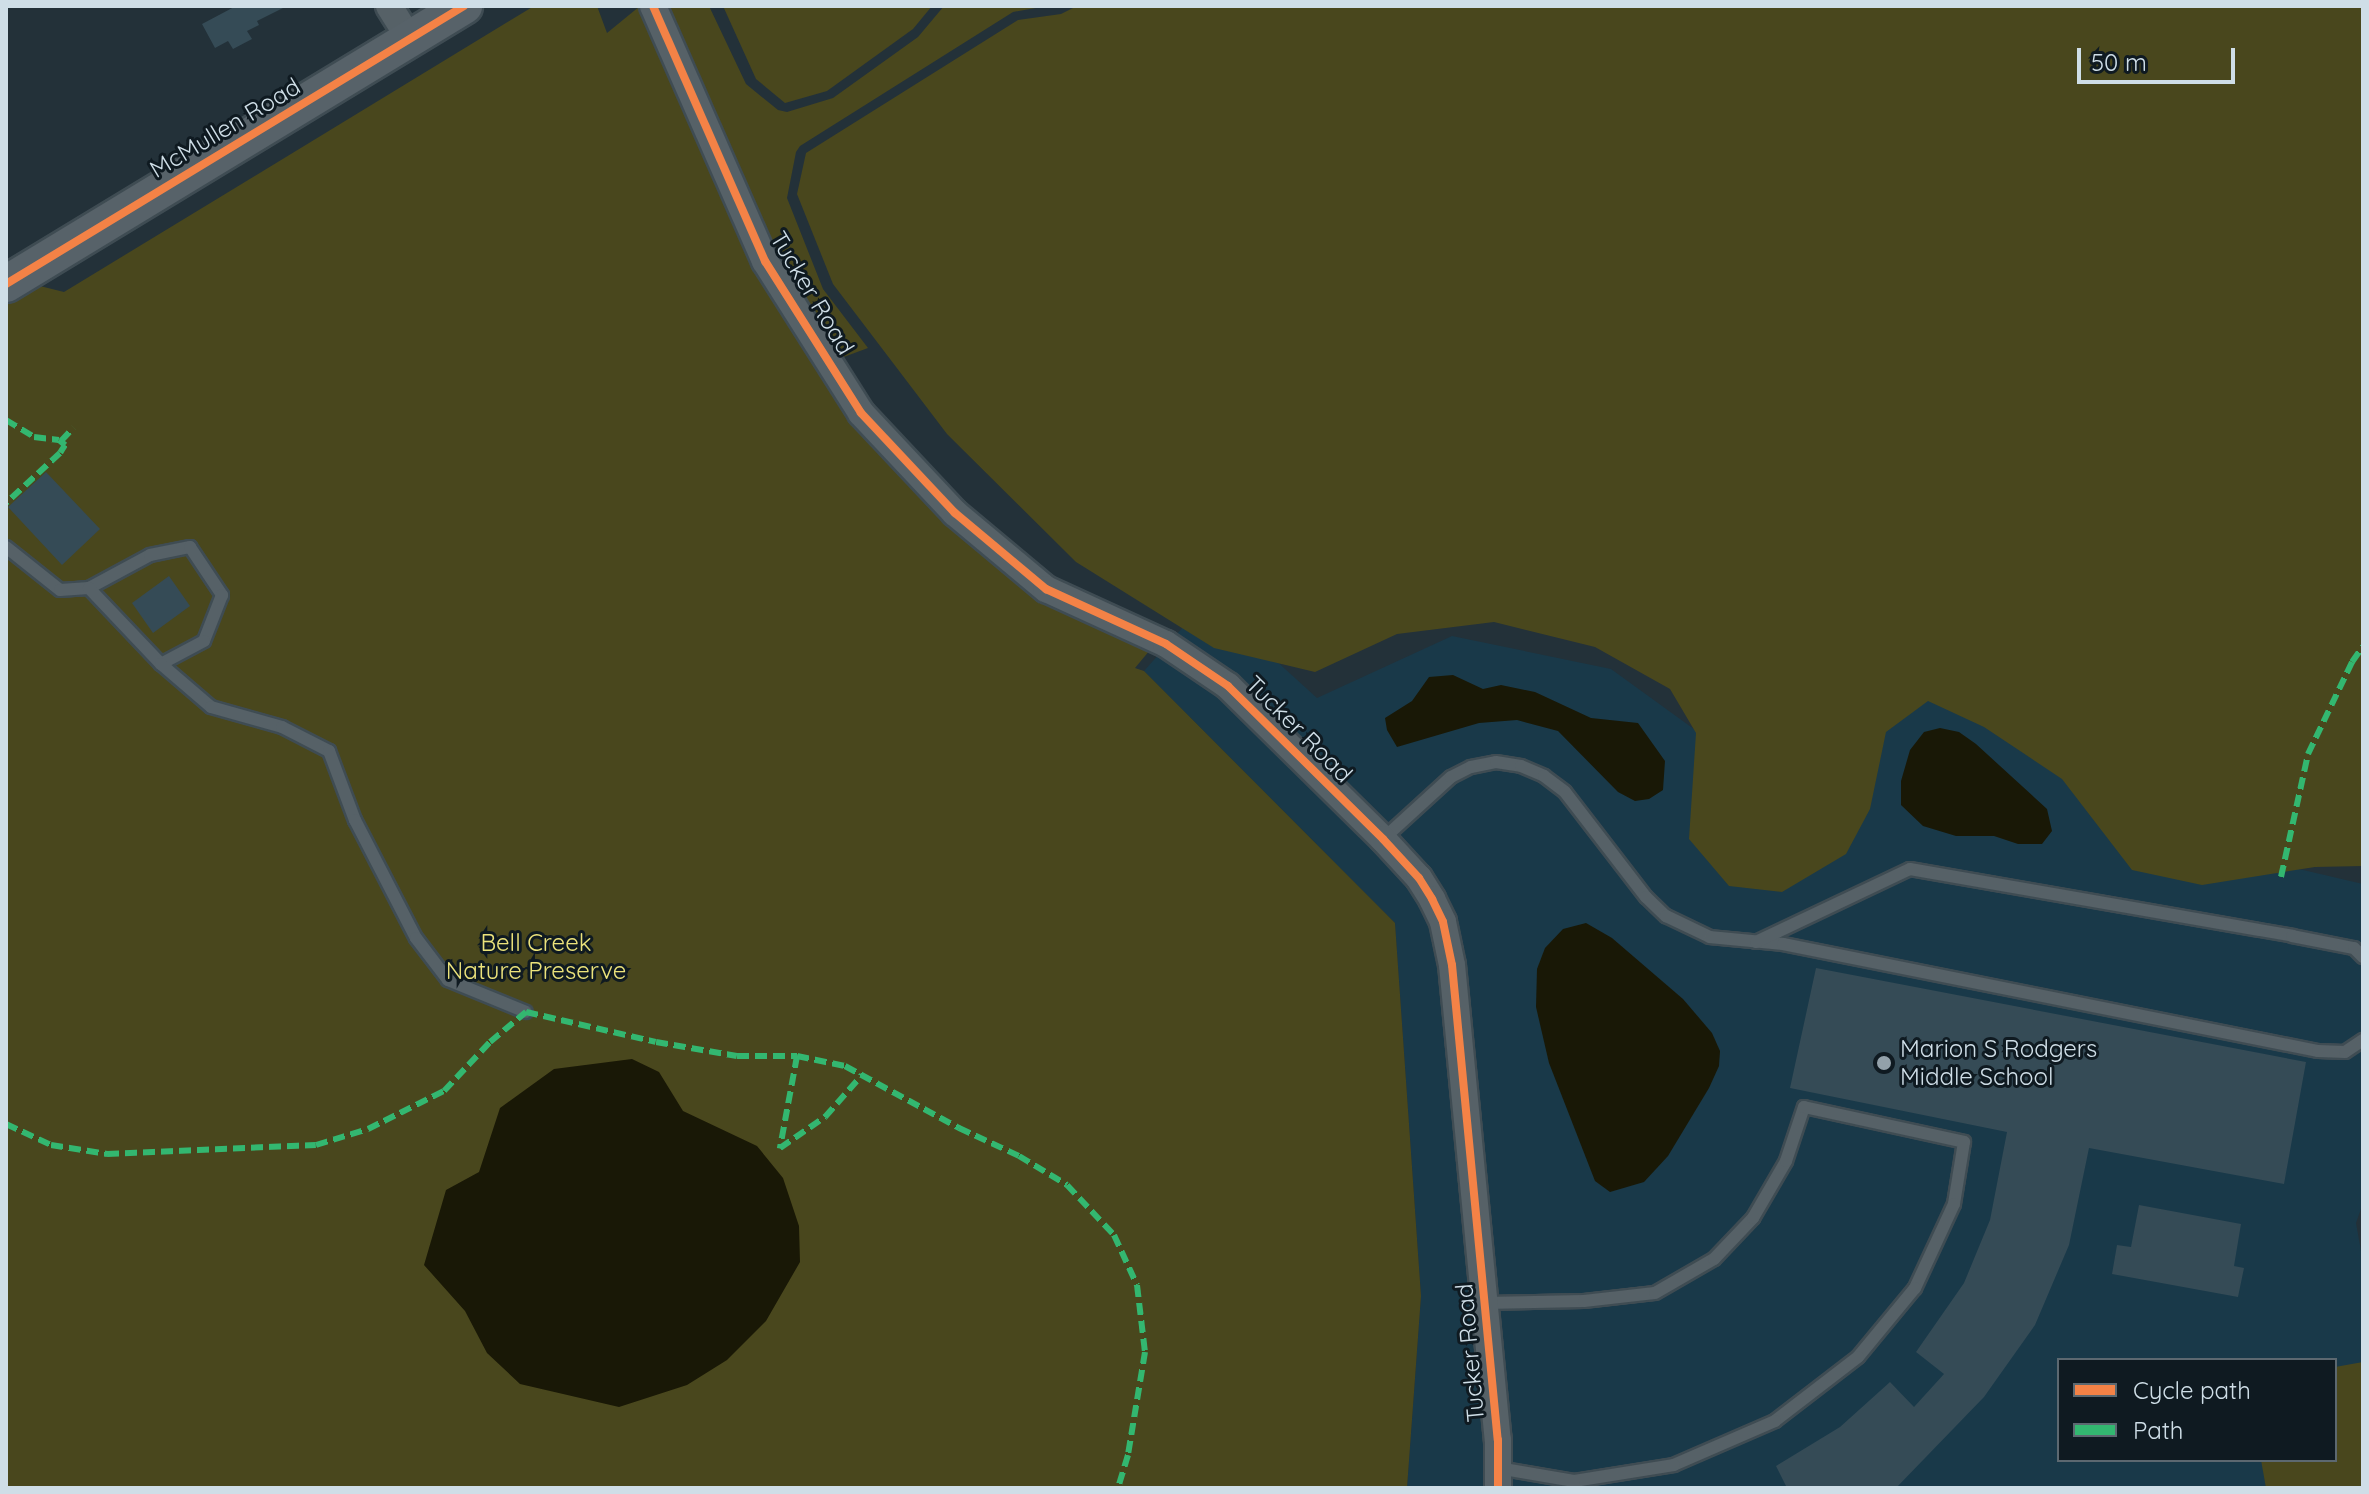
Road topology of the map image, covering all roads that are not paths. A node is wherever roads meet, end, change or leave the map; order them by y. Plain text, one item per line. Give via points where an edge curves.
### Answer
1 (389, 6) edge
2 (464, 6) edge
3 (653, 6) edge
4 (410, 40) junction
5 (6, 284) edge
6 (6, 547) edge
7 (89, 588) junction
8 (161, 664) junction
9 (1383, 839) junction
10 (1753, 943) junction
11 (2363, 957) edge
12 (526, 1012) dead end
13 (2363, 1040) edge
14 (1485, 1303) junction
15 (1498, 1478) edge

1 - 4 street
2 - 4 street, McMullen Road
3 - 9 street, Tucker Road via 765,261 861,413 955,513 1046,589 1166,644 1228,686
4 - 5 street, McMullen Road
6 - 7 lane via 60,590
7 - 8 lane
7 - 8 lane via 150,555 190,547 222,595 204,641
8 - 12 lane via 211,707 282,727 329,751 355,820 416,938 448,980
9 - 10 lane via 1451,777 1496,762 1521,766 1565,792 1666,916 1710,937
9 - 14 street, Tucker Road via 1426,888 1449,945
10 - 11 lane via 1910,869 2354,948
10 - 13 lane via 1783,944 2318,1051 2345,1052
14 - 15 street, Tucker Road
14 - 15 lane via 1655,1293 1714,1259 1753,1218 1786,1161 1804,1107 1964,1142 1954,1204 1915,1288 1858,1357 1775,1421 1674,1465 1574,1481

